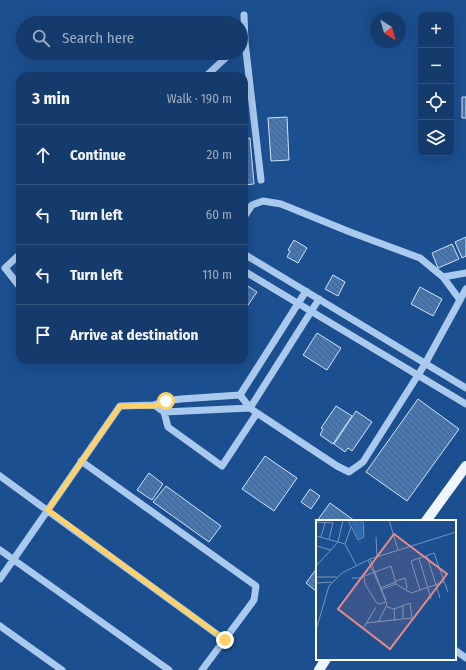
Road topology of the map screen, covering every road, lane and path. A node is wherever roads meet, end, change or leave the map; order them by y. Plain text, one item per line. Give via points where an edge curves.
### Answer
1 (223, 60) edge
2 (245, 60) edge
3 (210, 72) edge
4 (247, 72) edge
5 (248, 82) edge
6 (261, 180) dead end
7 (248, 211) edge
8 (248, 256) edge
9 (16, 258) edge
10 (248, 273) edge
11 (466, 273) edge
12 (443, 277) junction
13 (16, 282) edge
14 (466, 289) edge
15 (306, 291) junction
16 (319, 299) junction
17 (460, 300) junction
18 (298, 304) junction
19 (311, 311) junction
20 (425, 364) junction
21 (417, 375) junction
22 (466, 388) edge
23 (240, 395) junction
24 (166, 401) junction
25 (466, 404) edge
26 (154, 406) junction
27 (250, 408) junction
28 (164, 412) junction
29 (257, 413) junction
30 (81, 461) junction
31 (466, 466) edge
32 (0, 476) edge
33 (48, 510) junction
34 (427, 520) edge
35 (0, 550) edge
36 (14, 559) junction
37 (0, 579) edge
38 (0, 626) edge
39 (225, 640) junction
40 (456, 651) edge
41 (466, 658) edge
42 (325, 660) edge
43 (62, 670) edge
44 (169, 670) edge
45 (202, 670) edge
46 (318, 670) edge

1 - 3 street
2 - 4 street
5 - 6 street
7 - 12 street via 252,205 263,201 281,204 420,258
8 - 15 street
9 - 13 street via 5,268
10 - 18 street
11 - 12 street
12 - 17 street
14 - 17 street
15 - 16 street
15 - 18 street
16 - 19 street
16 - 20 street
17 - 20 street
18 - 19 street
18 - 23 street
19 - 21 street
19 - 27 street
20 - 21 street
20 - 22 street
21 - 25 street
21 - 29 street via 363,462 349,472
23 - 24 street
23 - 27 street
24 - 26 street
24 - 28 street
26 - 28 street
26 - 30 street via 120,406
27 - 28 street
27 - 29 street
28 - 29 street via 168,426 222,466
30 - 33 street
30 - 39 street via 256,586 254,600
31 - 34 main road
32 - 33 street
33 - 36 street
33 - 39 street
35 - 36 street
36 - 37 street
36 - 44 street
38 - 43 street
39 - 45 street
40 - 41 street
42 - 46 main road

